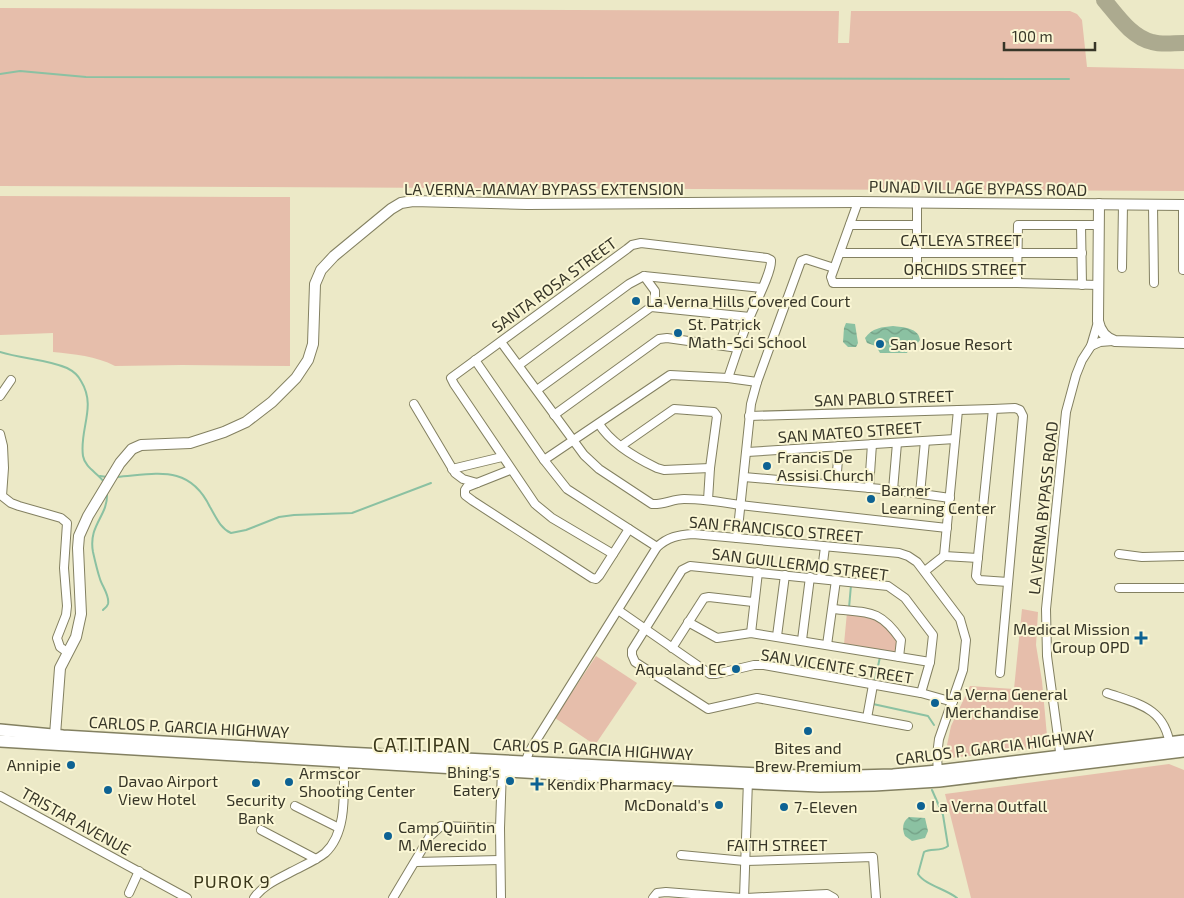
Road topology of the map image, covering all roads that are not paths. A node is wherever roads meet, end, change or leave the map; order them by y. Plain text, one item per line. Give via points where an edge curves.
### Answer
1 (858, 202) junction
2 (917, 202) junction
3 (1099, 204) junction
4 (1123, 204) junction
5 (1153, 205) junction
6 (1184, 205) edge
7 (1099, 224) junction
8 (850, 225) junction
9 (917, 225) junction
10 (1081, 225) junction
11 (840, 253) junction
12 (917, 253) junction
13 (1017, 253) junction
14 (1082, 253) junction
15 (834, 268) junction
16 (1122, 268) dead end
17 (1184, 270) edge
18 (644, 276) junction
19 (1154, 282) dead end
20 (917, 283) junction
21 (1017, 283) junction
22 (1082, 285) junction
23 (1099, 285) junction
24 (762, 288) junction
25 (655, 306) junction
26 (750, 317) junction
27 (1098, 322) junction
28 (1115, 341) junction
29 (500, 342) junction
30 (1184, 343) edge
31 (1091, 346) junction
32 (738, 348) junction
33 (475, 360) junction
34 (519, 365) junction
35 (728, 378) junction
36 (11, 380) dead end
37 (757, 382) junction
38 (537, 390) junction
39 (0, 396) edge
40 (414, 404) dead end
41 (993, 409) junction
42 (958, 410) junction
43 (554, 415) junction
44 (749, 416) junction
45 (598, 424) junction
46 (0, 434) edge
47 (955, 439) junction
48 (572, 440) junction
49 (925, 441) junction
50 (897, 442) junction
51 (872, 444) junction
52 (621, 446) junction
53 (839, 446) junction
54 (747, 452) junction
55 (502, 457) junction
56 (544, 460) junction
57 (710, 468) junction
58 (452, 469) junction
59 (510, 470) junction
60 (744, 477) junction
61 (477, 483) junction
62 (836, 485) junction
63 (869, 488) junction
64 (893, 490) junction
65 (920, 494) junction
66 (950, 498) junction
67 (708, 500) junction
68 (740, 505) junction
69 (947, 528) junction
70 (629, 529) junction
71 (737, 538) junction
72 (657, 547) junction
73 (825, 547) junction
74 (613, 554) junction
75 (1119, 554) dead end
76 (944, 556) junction
77 (1184, 556) edge
78 (978, 558) junction
79 (925, 571) junction
80 (758, 572) junction
81 (785, 575) junction
82 (810, 577) junction
83 (821, 578) junction
84 (836, 580) junction
85 (1008, 582) junction
86 (1119, 588) dead end
87 (1184, 588) edge
88 (753, 602) junction
89 (833, 609) junction
90 (618, 610) junction
91 (688, 622) junction
92 (645, 629) junction
93 (750, 633) junction
94 (777, 636) junction
95 (802, 640) junction
96 (827, 645) junction
97 (672, 648) junction
98 (67, 652) junction
99 (899, 656) junction
100 (930, 662) junction
101 (1000, 673) dead end
102 (873, 685) junction
103 (921, 693) junction
104 (1107, 693) dead end
105 (952, 702) junction
106 (867, 718) junction
107 (908, 726) dead end
108 (0, 730) edge
109 (54, 735) junction
110 (0, 741) edge
111 (1184, 741) edge
112 (94, 742) junction
113 (1170, 748) junction
114 (1184, 751) edge
115 (344, 758) junction
116 (1062, 761) junction
117 (502, 766) junction
118 (524, 767) junction
119 (938, 776) junction
120 (748, 779) junction
121 (0, 796) edge
122 (295, 806) dead end
123 (339, 828) junction
124 (500, 828) junction
125 (261, 830) dead end
126 (681, 855) dead end
127 (316, 859) junction
128 (500, 860) junction
129 (744, 861) junction
130 (416, 862) junction
131 (139, 871) junction
132 (127, 896) edge
133 (187, 898) edge
134 (254, 898) edge
135 (393, 898) edge
136 (501, 898) edge
137 (653, 898) edge
138 (744, 898) edge
139 (834, 898) edge
140 (876, 898) edge

1 - 2 main road, PUNAD VILLAGE BYPASS ROAD
1 - 8 street
1 - 98 main road, LA VERNA-MAMAY BYPASS EXTENSION via 401,203 341,250 317,276 308,360 296,378 272,402 246,422 198,442 141,445 127,454 81,529 78,548 79,627
2 - 3 main road, PUNAD VILLAGE BYPASS ROAD
2 - 9 street
3 - 4 main road, PUNAD VILLAGE BYPASS ROAD
3 - 7 main road, PUNAD VILLAGE BYPASS ROAD
4 - 5 main road, PUNAD VILLAGE BYPASS ROAD
4 - 16 street
5 - 6 main road, PUNAD VILLAGE BYPASS ROAD
5 - 19 street
6 - 17 street
7 - 10 street
7 - 23 main road, PUNAD VILLAGE BYPASS ROAD
8 - 9 street
8 - 11 street
9 - 12 street
10 - 13 street via 1018,225
10 - 14 street
11 - 12 street, CATLEYA STREET
11 - 15 street
12 - 13 street, CATLEYA STREET
12 - 20 street
13 - 14 street, CATLEYA STREET
13 - 21 street
14 - 22 street
15 - 20 street, ORCHIDS STREET via 831,277 836,283
15 - 37 street via 806,259 801,261
18 - 24 street
18 - 25 street via 655,291
18 - 34 street
20 - 21 street, ORCHIDS STREET
21 - 22 street, ORCHIDS STREET
22 - 23 street, ORCHIDS STREET
23 - 27 main road, PUNAD VILLAGE BYPASS ROAD
24 - 26 street
24 - 29 street, SANTA ROSA STREET via 772,263 767,258 637,243
25 - 26 street
25 - 38 street
26 - 32 street
27 - 28 main road via 1104,335
27 - 31 street, LA VERNA BYPASS ROAD
28 - 30 main road
28 - 31 street
29 - 33 street, SANTA ROSA STREET
29 - 34 street
31 - 116 street, LA VERNA BYPASS ROAD via 1076,375 1066,412 1046,618 1048,663
32 - 35 street
32 - 43 street via 659,339
33 - 55 street, SANTA ROSA STREET via 451,378
33 - 56 street
34 - 38 street
35 - 37 street
35 - 45 street via 670,375
36 - 39 street
37 - 44 street
38 - 43 street
40 - 58 street
41 - 42 street, SAN PABLO STREET
41 - 78 street
41 - 85 street, SAN PABLO STREET via 1015,408 1022,416
42 - 44 street, SAN PABLO STREET
42 - 47 street
43 - 48 street
44 - 54 street
45 - 48 street
45 - 52 street
46 - 98 street via 2,496 11,503 61,518 67,523 64,568 67,606 57,638 60,647
47 - 49 street, SAN MATEO STREET
47 - 66 street
48 - 56 street
48 - 67 street via 587,459 648,502
49 - 50 street, SAN MATEO STREET
49 - 65 street
50 - 51 street, SAN MATEO STREET
50 - 64 street
51 - 53 street, SAN MATEO STREET
51 - 63 street
52 - 57 street via 664,470
52 - 57 street via 674,410 713,411 717,416
53 - 54 street, SAN MATEO STREET
53 - 62 street
54 - 60 street
55 - 58 street
55 - 59 street
56 - 70 street via 572,492
57 - 67 street
58 - 61 street via 463,479
59 - 61 street
59 - 74 street via 535,504 552,518
60 - 62 street
60 - 68 street
61 - 74 street via 465,489 468,497 592,578 596,579
62 - 63 street
63 - 64 street
64 - 65 street
65 - 66 street
66 - 69 street
67 - 68 street
68 - 69 street
68 - 71 street
69 - 76 street
70 - 72 street
70 - 74 street
71 - 72 street, SAN FRANCISCO STREET via 679,535
71 - 73 street, SAN FRANCISCO STREET
72 - 90 street, SAN FRANCISCO STREET
73 - 79 street, SAN FRANCISCO STREET via 899,553 917,562
73 - 83 street
75 - 77 street
76 - 78 street
76 - 79 street
78 - 85 street via 977,578
79 - 105 street, SAN FRANCISCO STREET via 964,627 965,663
80 - 81 street, SAN GUILLERMO STREET
80 - 88 street
80 - 92 street, SAN GUILLERMO STREET via 695,565 686,568
81 - 82 street, SAN GUILLERMO STREET
81 - 94 street
82 - 83 street, SAN GUILLERMO STREET
82 - 95 street
83 - 84 street, SAN GUILLERMO STREET
84 - 89 street
84 - 100 street, SAN GUILLERMO STREET via 888,586 899,592 930,629
85 - 101 street
86 - 87 street
88 - 91 street via 704,598
88 - 93 street
89 - 96 street
89 - 99 street via 872,613 883,618 901,640
90 - 92 street, SAN VICENTE STREET
90 - 118 street, SAN FRANCISCO STREET
91 - 93 street via 717,638
91 - 97 street
92 - 97 street, SAN VICENTE STREET
92 - 106 street via 632,650 635,662 703,707 712,709 757,698
93 - 94 street
94 - 95 street
95 - 96 street
96 - 99 street
97 - 102 street, SAN VICENTE STREET via 710,674 764,665
98 - 109 main road, LA VERNA-MAMAY BYPASS EXTENSION via 59,676
99 - 100 street
100 - 103 street, SAN GUILLERMO STREET
102 - 103 street, SAN VICENTE STREET
102 - 106 street
103 - 105 street, SAN VICENTE STREET
104 - 113 street via 1153,711 1164,725
105 - 119 street, SAN FRANCISCO STREET via 939,739
106 - 107 street
108 - 109 highway, CARLOS P. GARCIA HIGHWAY
109 - 112 highway, CARLOS P. GARCIA HIGHWAY
110 - 112 highway, CARLOS P. GARCIA HIGHWAY
111 - 113 highway, CARLOS P. GARCIA HIGHWAY
112 - 115 highway, CARLOS P. GARCIA HIGHWAY
113 - 114 highway, CARLOS P. GARCIA HIGHWAY
113 - 116 highway, CARLOS P. GARCIA HIGHWAY
115 - 117 highway, CARLOS P. GARCIA HIGHWAY
115 - 123 street
116 - 119 highway, CARLOS P. GARCIA HIGHWAY
117 - 118 highway, CARLOS P. GARCIA HIGHWAY
117 - 124 street
118 - 120 highway, CARLOS P. GARCIA HIGHWAY
119 - 120 highway, CARLOS P. GARCIA HIGHWAY via 893,775 820,782
120 - 129 street
121 - 131 street, TRISTAR AVENUE
122 - 123 street
123 - 127 street via 330,848
124 - 128 street
124 - 130 street via 441,826
125 - 127 street
126 - 129 street, FAITH STREET
127 - 134 street via 266,886
128 - 130 street
128 - 136 street
129 - 138 street
129 - 140 street, FAITH STREET via 873,857
130 - 135 street
131 - 132 street
131 - 133 street, TRISTAR AVENUE
137 - 138 street via 657,893 666,892
138 - 139 street via 827,894

